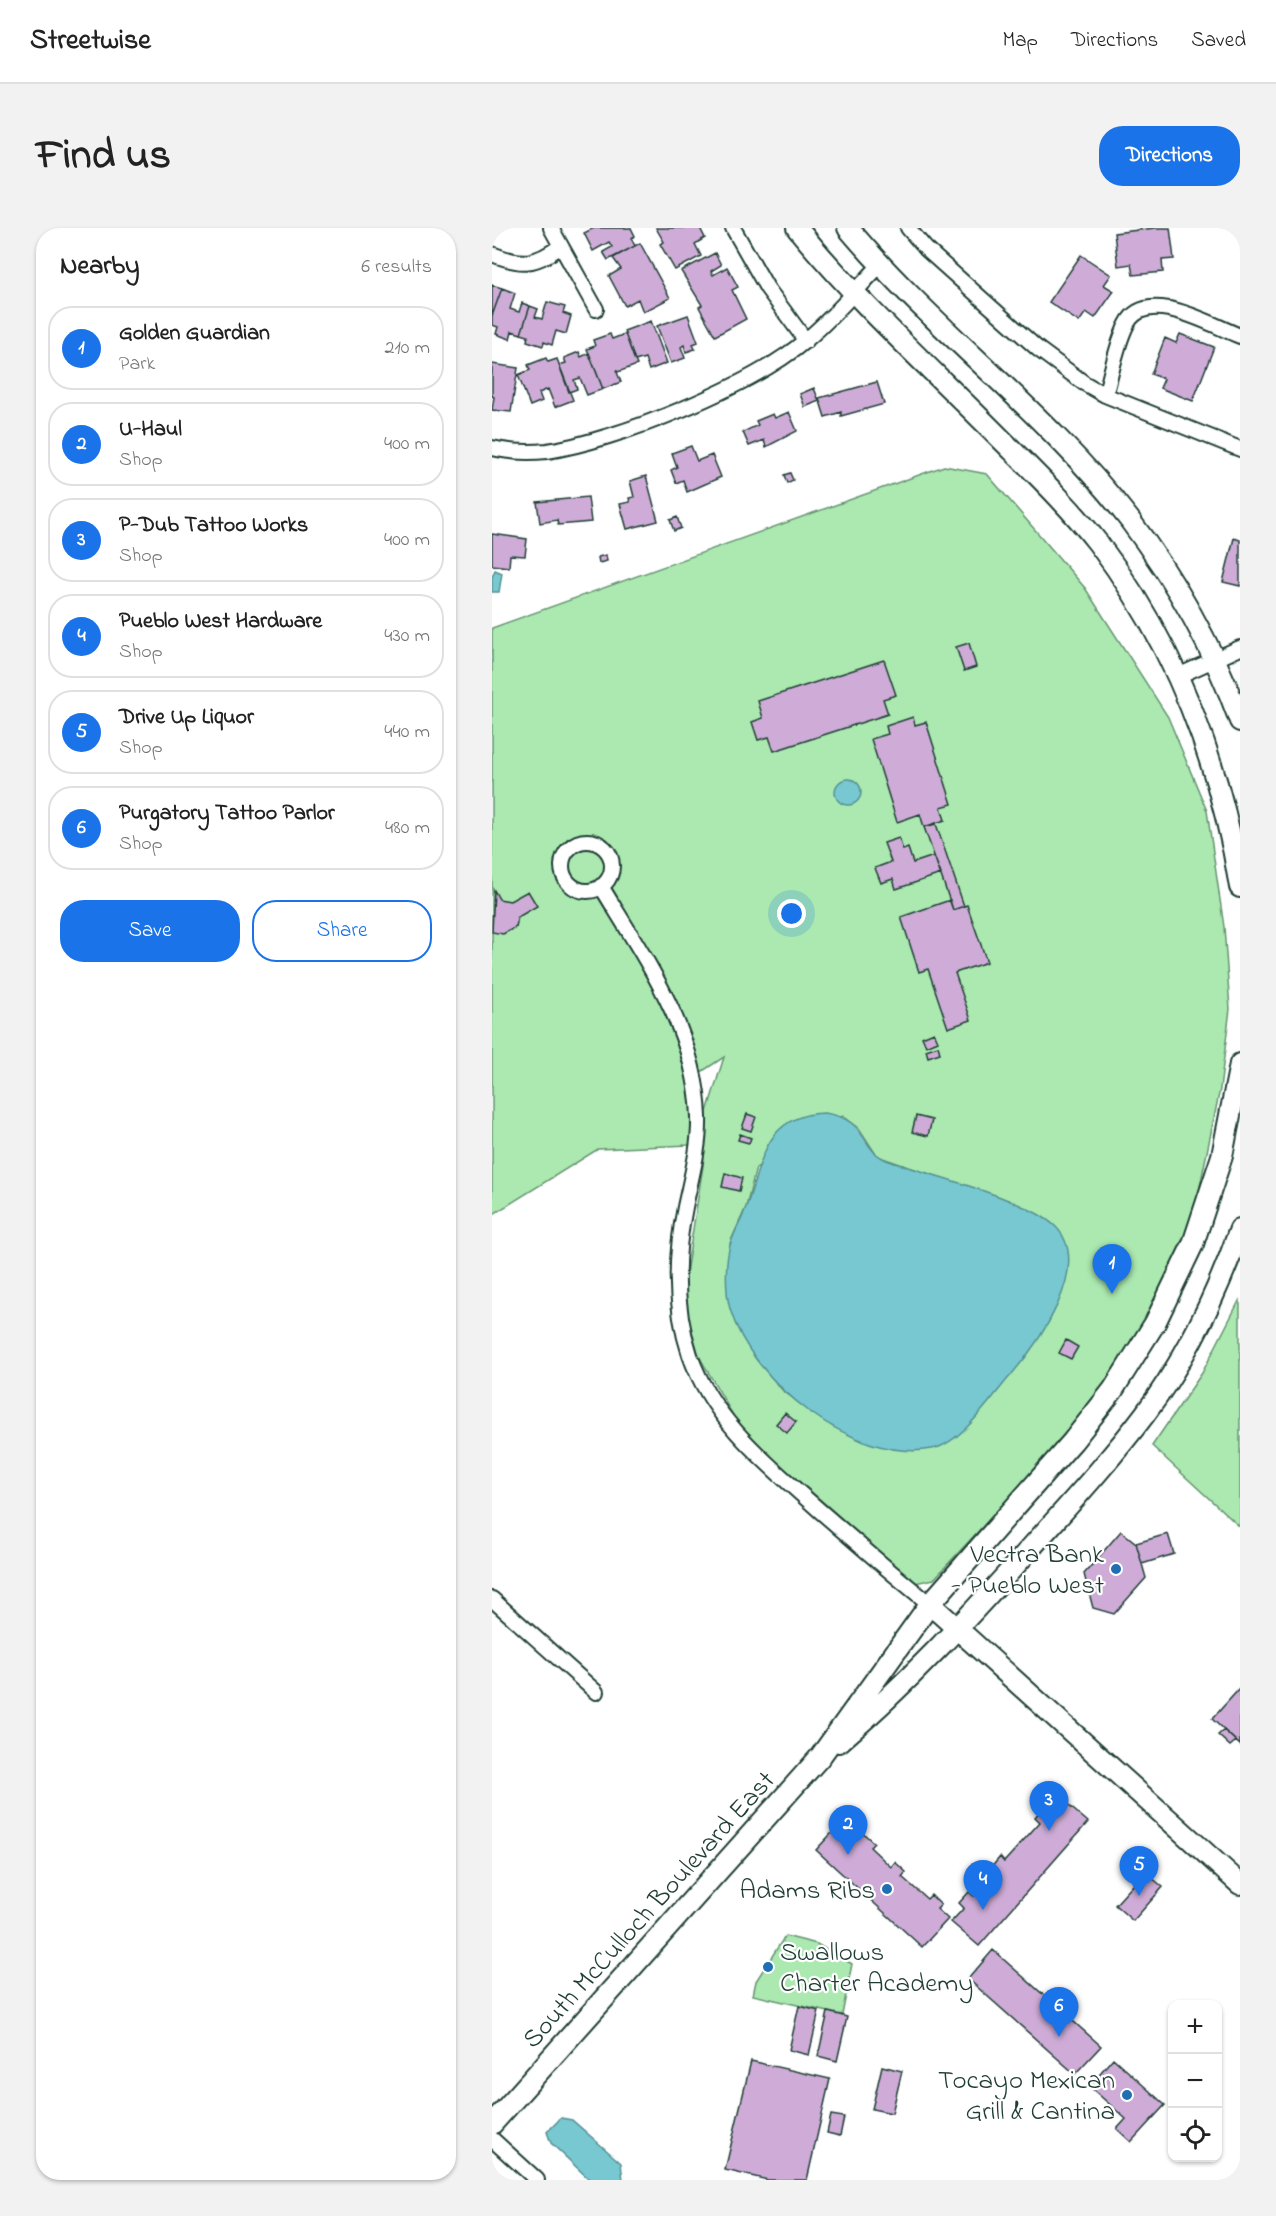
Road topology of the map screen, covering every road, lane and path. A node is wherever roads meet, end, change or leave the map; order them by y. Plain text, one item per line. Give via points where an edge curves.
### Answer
1 (551, 228) edge
2 (733, 228) edge
3 (797, 228) edge
4 (848, 228) edge
5 (908, 228) edge
6 (561, 246) junction
7 (492, 254) edge
8 (880, 265) junction
9 (853, 292) junction
10 (596, 309) dead end
11 (1240, 336) edge
12 (806, 341) junction
13 (1106, 396) junction
14 (492, 448) edge
15 (1240, 449) edge
16 (1240, 648) edge
17 (1214, 660) junction
18 (1178, 676) junction
19 (1240, 722) edge
20 (601, 886) dead end
21 (1240, 887) edge
22 (1240, 1064) edge
23 (1240, 1229) edge
24 (492, 1599) edge
25 (930, 1604) junction
26 (959, 1629) junction
27 (596, 1692) dead end
28 (820, 1757) junction
29 (1240, 1884) edge
30 (492, 2124) edge
31 (492, 2139) edge
32 (537, 2180) edge

1 - 6 street
2 - 12 street via 767,288
3 - 9 main road
4 - 8 main road
5 - 13 street via 926,249 1038,349
6 - 7 street via 545,258 528,263
6 - 10 street
8 - 9 street
8 - 17 main road via 1111,497 1165,570
9 - 12 street
9 - 18 main road via 1035,472 1081,523 1132,591
11 - 13 street via 1172,309 1140,309 1124,330
12 - 14 street via 761,371 695,403 628,428 545,451
13 - 15 street
16 - 17 street
17 - 18 street
17 - 19 main road
18 - 21 main road via 1214,767
20 - 25 street via 675,1014 695,1076 698,1137 680,1237 678,1285 684,1333 700,1377 712,1401 742,1440 900,1582
22 - 25 main road, South McCulloch Boulevard East via 1214,1186 1181,1272 1143,1345 1073,1441
23 - 26 main road, South McCulloch Boulevard East via 1203,1316 1148,1409 1103,1466
24 - 27 street
25 - 26 main road
25 - 28 main road, South McCulloch Boulevard East
26 - 28 main road, South McCulloch Boulevard East via 891,1696
26 - 29 main road
28 - 30 main road, South McCulloch Boulevard East
31 - 32 street

